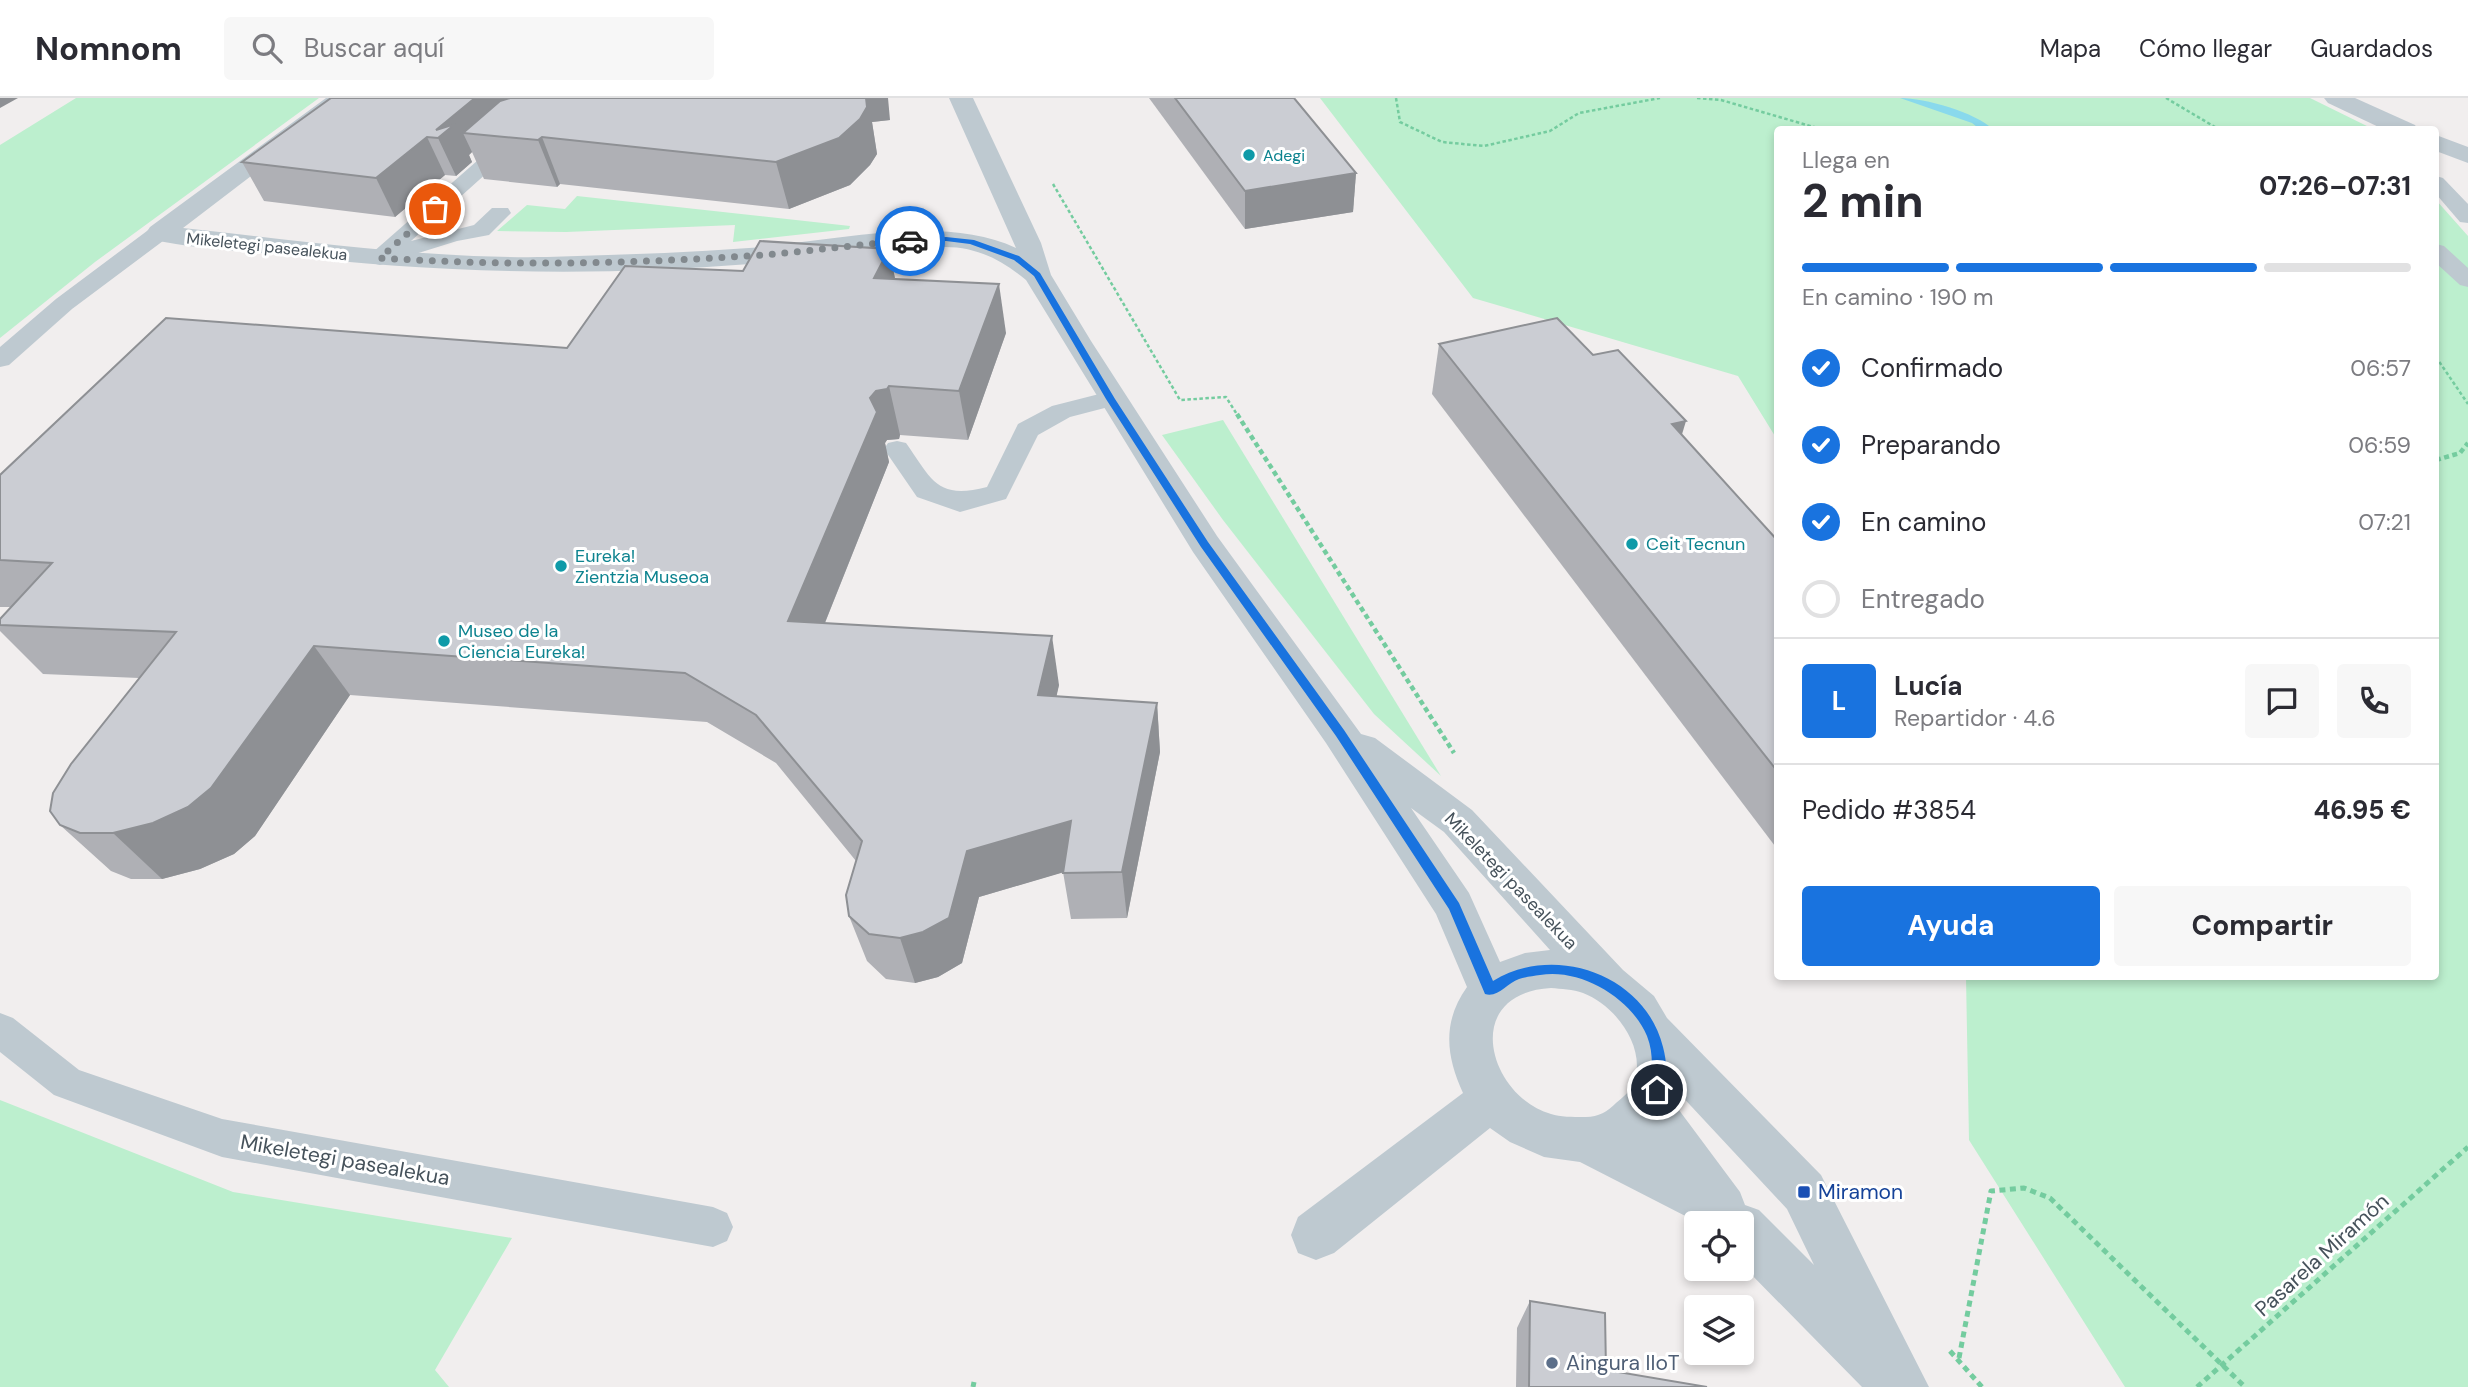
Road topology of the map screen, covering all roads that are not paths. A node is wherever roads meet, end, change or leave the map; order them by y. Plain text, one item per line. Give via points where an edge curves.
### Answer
1 (341, 98) edge
2 (961, 98) edge
3 (2336, 98) edge
4 (2383, 123) edge
5 (2439, 143) edge
6 (509, 144) edge
7 (2468, 156) edge
8 (2439, 185) edge
9 (499, 213) dead end
10 (2468, 217) edge
11 (159, 233) junction
12 (2439, 254) edge
13 (380, 258) junction
14 (1037, 275) junction
15 (2468, 280) edge
16 (0, 360) edge
17 (1111, 399) junction
18 (897, 449) dead end
19 (1340, 733) junction
20 (1609, 985) junction
21 (1490, 990) junction
22 (0, 1030) edge
23 (1653, 1033) junction
24 (1492, 1100) junction
25 (1648, 1106) junction
26 (1585, 1140) junction
27 (1716, 1211) edge
28 (1726, 1211) edge
29 (713, 1227) dead end
30 (1316, 1234) dead end
31 (1754, 1241) edge
32 (1901, 1387) edge

1 - 11 street, Mikeletegi pasealekua
2 - 14 street, Mikeletegi pasealekua via 1028,243
3 - 4 street
5 - 7 street
6 - 13 lane
8 - 10 lane
9 - 13 lane via 481,230
11 - 13 street, Mikeletegi pasealekua
11 - 16 lane, Mikeletegi pasealekua via 64,304
12 - 15 lane
13 - 14 street, Mikeletegi pasealekua via 506,264 640,262 946,239 997,249
14 - 17 street, Mikeletegi pasealekua
17 - 18 lane via 1060,411 1027,430 997,494 960,503 926,491
17 - 19 street, Mikeletegi pasealekua via 1205,544
19 - 20 street, Mikeletegi pasealekua via 1458,821
19 - 21 street, Mikeletegi pasealekua via 1454,906
20 - 21 street, Mikeletegi pasealekua via 1579,972 1544,969 1514,975
20 - 23 street, Mikeletegi pasealekua via 1635,1007
21 - 24 street, Mikeletegi pasealekua via 1474,1013 1469,1041 1474,1072
22 - 29 lane, Mikeletegi pasealekua via 66,1083 222,1138
23 - 25 street, Mikeletegi pasealekua via 1660,1063 1657,1090
23 - 32 street, Mikeletegi pasealekua via 1804,1192
24 - 26 street, Mikeletegi pasealekua via 1519,1122 1551,1137
24 - 30 street
25 - 26 street, Mikeletegi pasealekua via 1617,1132
25 - 28 street, Mikeletegi pasealekua
26 - 27 street, Mikeletegi pasealekua
31 - 32 street, Mikeletegi pasealekua

